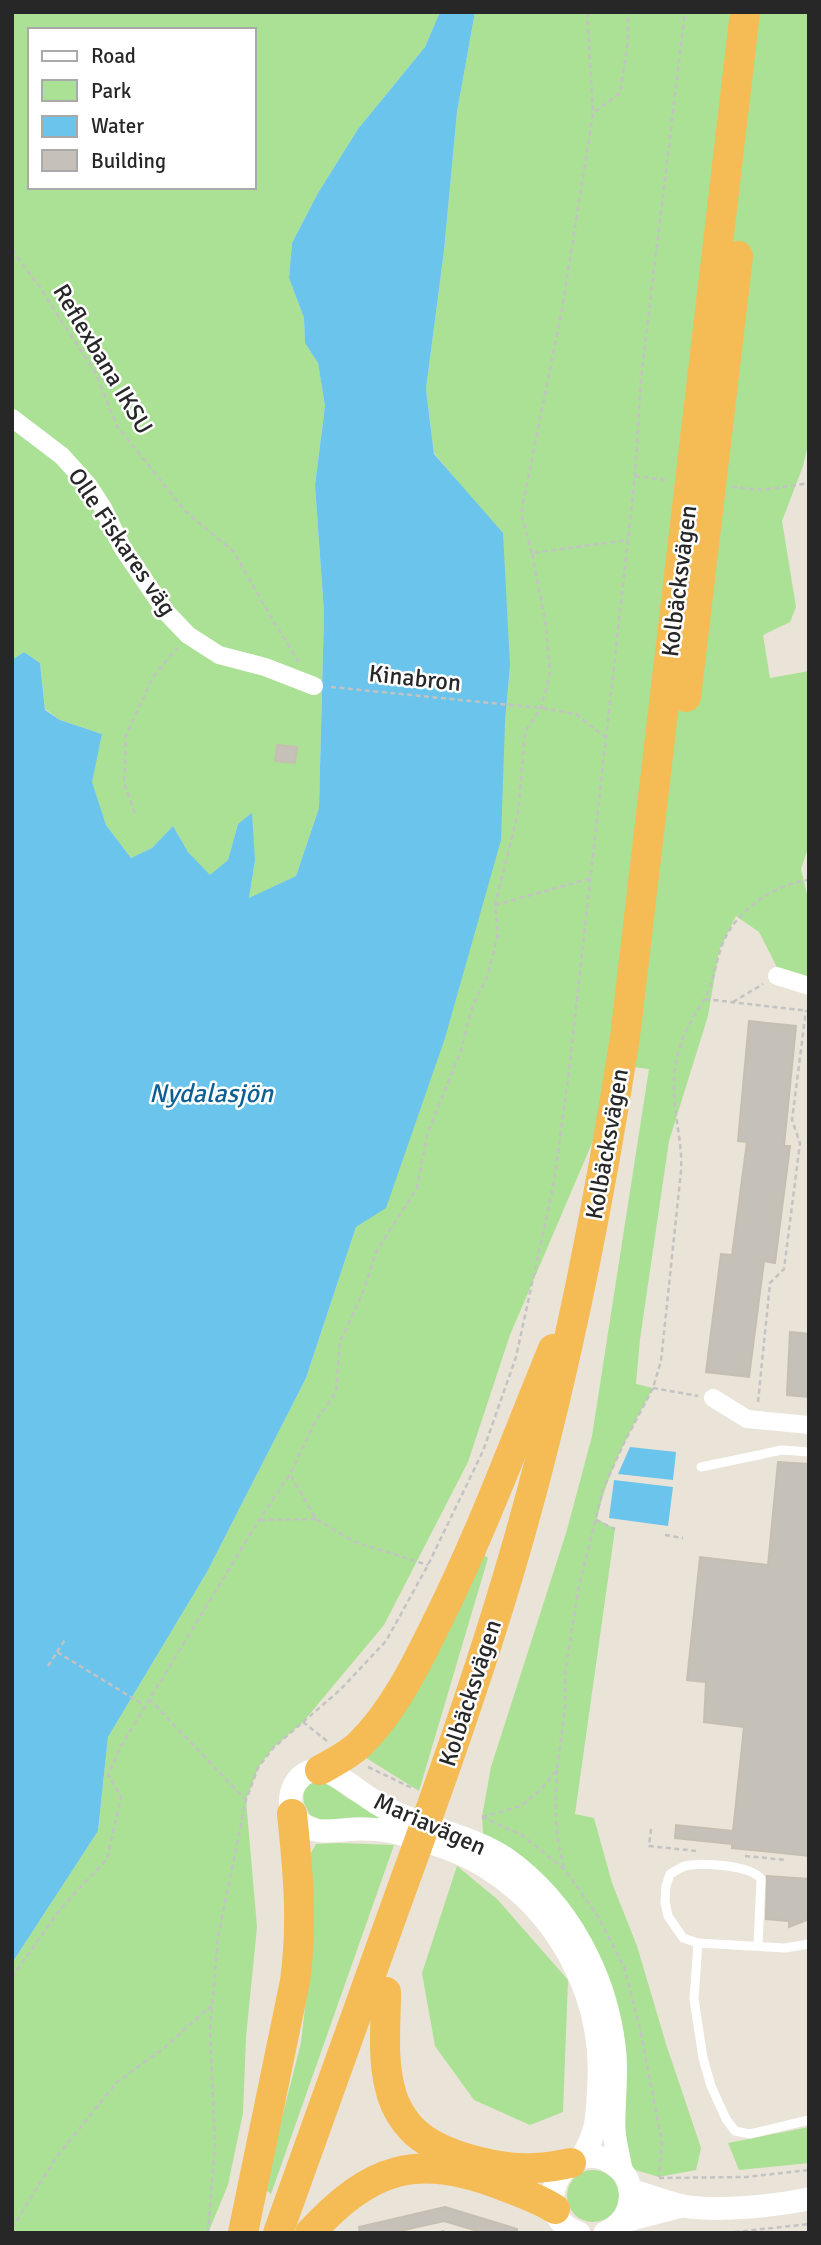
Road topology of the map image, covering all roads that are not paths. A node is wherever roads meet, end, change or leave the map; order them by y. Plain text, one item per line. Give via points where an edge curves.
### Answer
1 (745, 12) edge
2 (766, 12) edge
3 (12, 418) edge
4 (314, 685) road end
5 (777, 976) road end
6 (809, 986) edge
7 (580, 1292) junction
8 (713, 1398) dead end
9 (809, 1425) edge
10 (809, 1452) edge
11 (701, 1467) dead end
12 (320, 1770) junction
13 (448, 1791) junction
14 (292, 1814) junction
15 (425, 1856) junction
16 (698, 1943) junction
17 (809, 1944) edge
18 (758, 1945) junction
19 (386, 1992) junction
20 (809, 2120) edge
21 (576, 2161) junction
22 (626, 2180) junction
23 (809, 2199) edge
24 (684, 2206) junction
25 (566, 2225) edge
26 (613, 2228) edge
27 (243, 2233) edge
28 (278, 2233) edge
29 (299, 2233) edge
30 (310, 2233) edge

1 - 7 highway, Kolbäcksvägen via 625,1037
2 - 13 highway, Kolbäcksvägen via 701,581 629,1146 597,1313 557,1476 509,1643
3 - 4 street, Olle Fiskares väg via 62,456 88,485 122,547 166,612 188,635 219,655
5 - 6 street
7 - 12 highway via 451,1597 418,1662 360,1744
7 - 13 highway, Kolbäcksvägen via 558,1392
8 - 9 street via 747,1419
10 - 11 lane via 782,1450
12 - 14 street via 306,1773 296,1783 290,1801
12 - 22 street, Mariavägen via 384,1809 505,1858 560,1911 592,1963 611,2025 614,2132
13 - 15 highway, Kolbäcksvägen
14 - 21 street, Mariavägen via 312,1829 382,1830 461,1854 510,1885 545,1919 577,1968 596,2030 598,2111 593,2139
14 - 27 highway via 300,1899 299,1956
15 - 19 highway, Kolbäcksvägen
15 - 28 highway, Kolbäcksvägen
16 - 18 lane
16 - 18 lane via 683,1938 675,1927 668,1916 665,1894 670,1874 704,1865 748,1870 761,1879
16 - 20 lane via 694,1999 701,2046 726,2119 735,2131 750,2134
17 - 18 lane via 785,1948
19 - 21 highway via 390,2090 402,2116 421,2137 459,2155 510,2168
19 - 29 highway, Kolbäcksvägen
21 - 22 street via 590,2157 607,2160
21 - 25 street, Mariavägen via 557,2178 554,2188
22 - 24 street
22 - 26 street via 631,2202
23 - 24 street via 718,2208
24 - 26 street
25 - 30 highway via 544,2201 474,2176 419,2168 381,2176 360,2188

